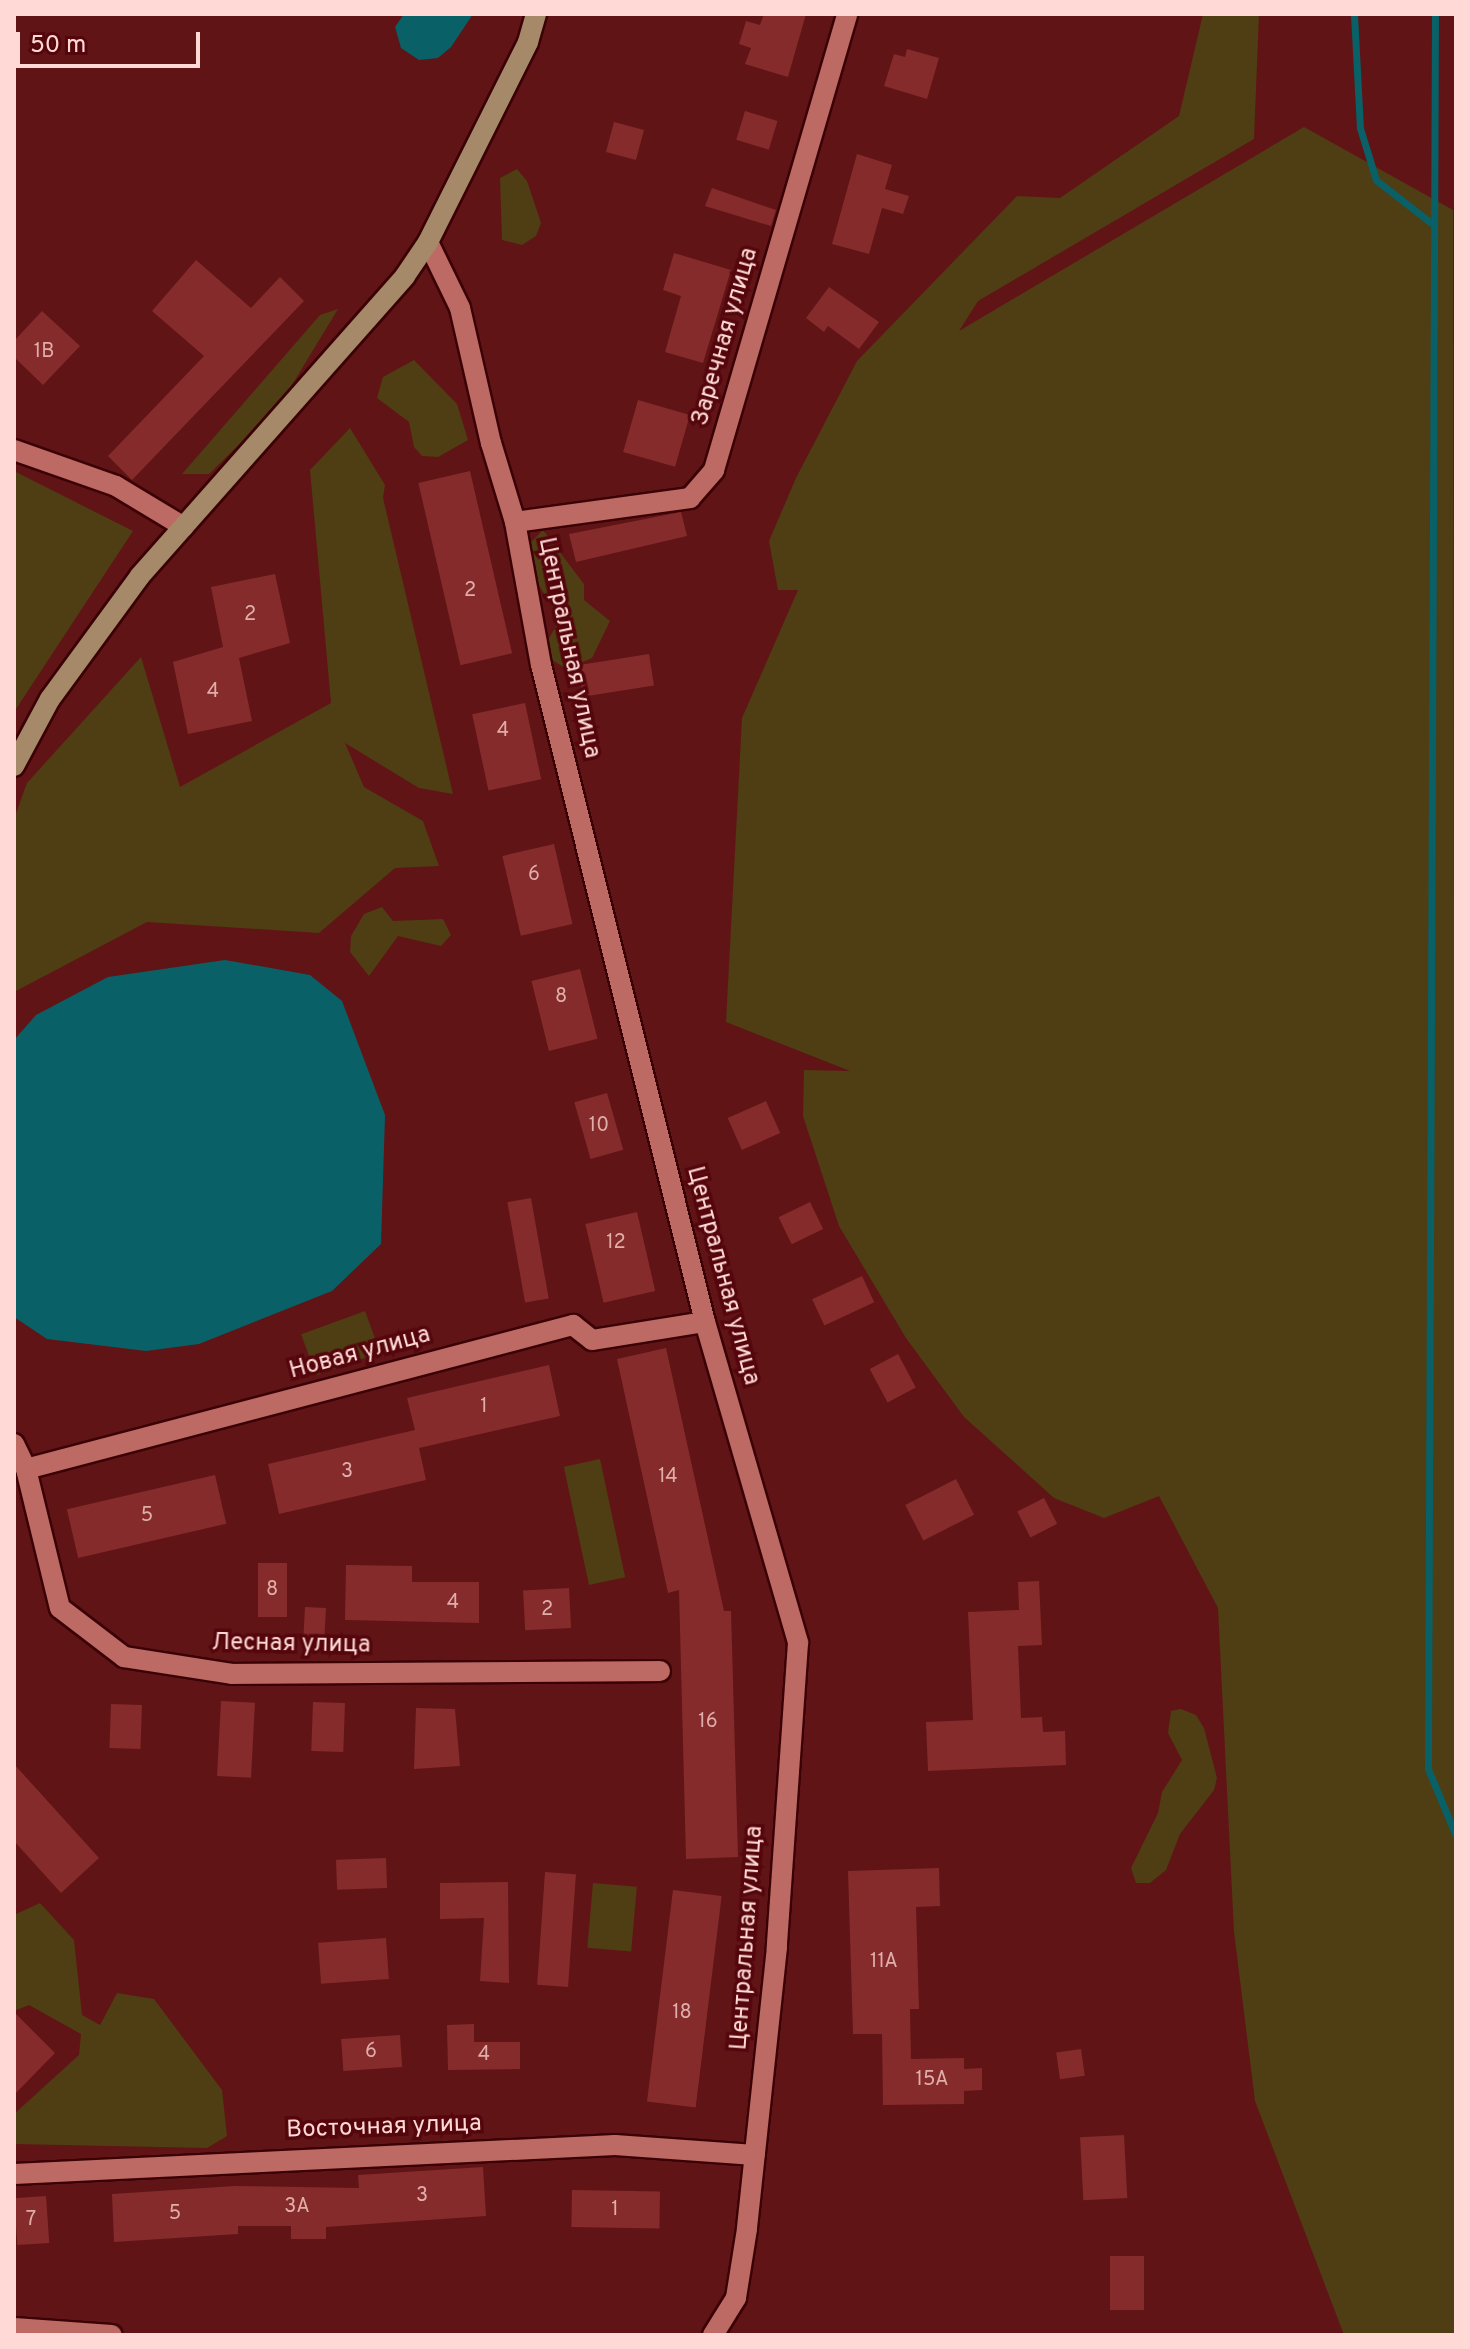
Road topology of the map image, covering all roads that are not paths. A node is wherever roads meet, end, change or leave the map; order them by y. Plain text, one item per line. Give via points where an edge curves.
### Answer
1 (536, 14) edge
2 (847, 14) edge
3 (428, 242) junction
4 (14, 450) edge
5 (515, 522) junction
6 (184, 527) junction
7 (14, 766) edge
8 (705, 1322) junction
9 (14, 1444) edge
10 (26, 1469) junction
11 (660, 1671) dead end
12 (755, 2155) junction
13 (14, 2174) edge
14 (14, 2328) edge
15 (112, 2335) edge
16 (713, 2335) edge

1 - 3 street via 528,42
2 - 5 street, Заречная улица via 714,470 690,498
3 - 5 street, Центральная улица via 460,308
3 - 6 street via 405,276
4 - 6 street via 116,486
5 - 8 street, Центральная улица via 541,665
6 - 7 street via 50,699
8 - 10 street, Новая улица via 592,1340 573,1325
8 - 12 street, Центральная улица via 798,1643 777,1947
9 - 10 street, Лесная улица
10 - 11 street, Лесная улица via 60,1608 124,1657 232,1674
12 - 13 street, Восточная улица via 615,2145
12 - 16 street, Центральная улица via 736,2298
14 - 15 street

